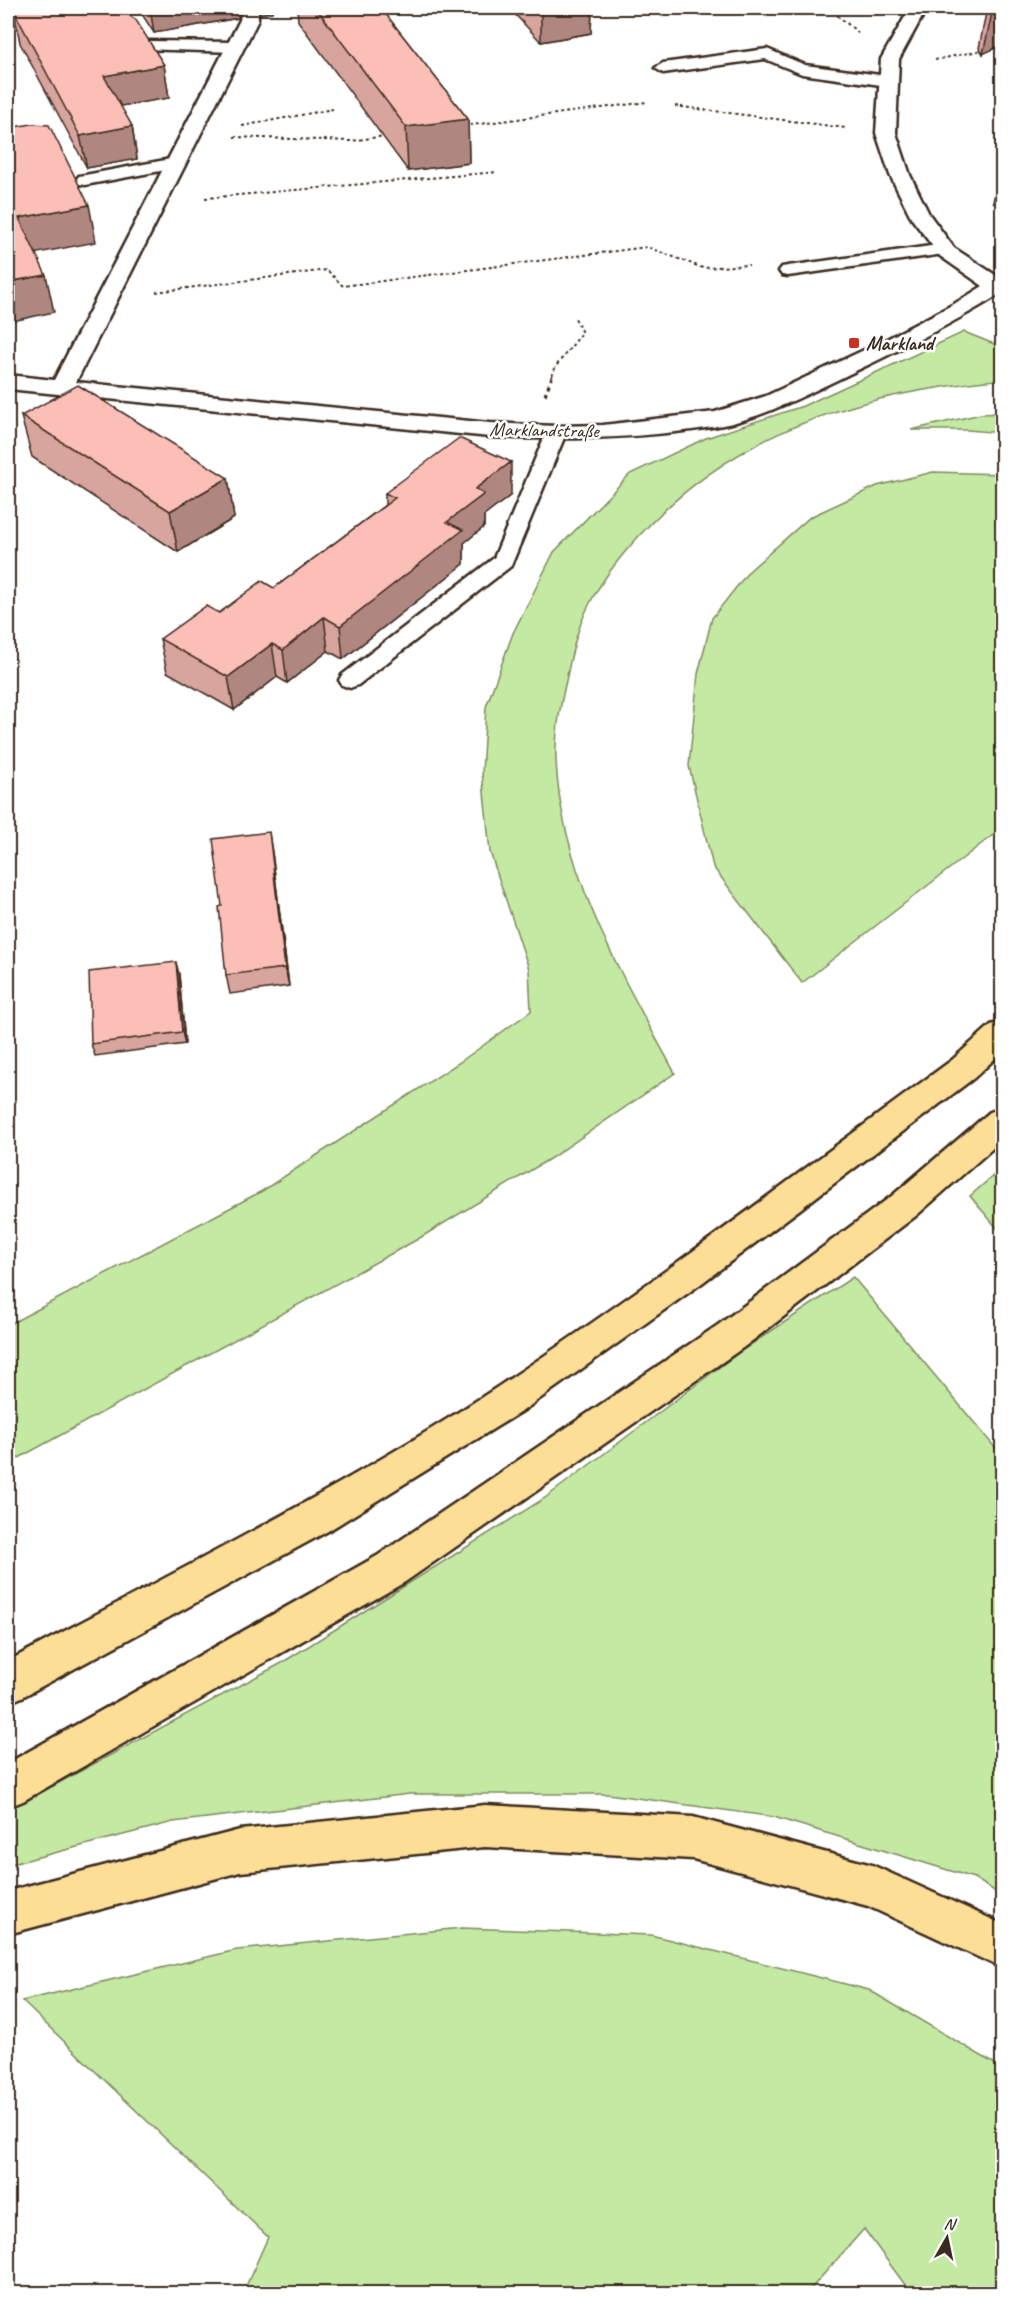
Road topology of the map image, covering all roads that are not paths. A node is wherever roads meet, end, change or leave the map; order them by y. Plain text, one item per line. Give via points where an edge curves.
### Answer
1 (250, 8) edge
2 (918, 8) edge
3 (146, 45) edge
4 (235, 47) junction
5 (663, 68) dead end
6 (889, 75) junction
7 (176, 163) junction
8 (85, 180) dead end
9 (945, 249) junction
10 (788, 271) road end
11 (1001, 286) edge
12 (8, 382) edge
13 (61, 388) junction
14 (556, 433) junction
15 (350, 680) dead end
16 (1002, 1034) edge
17 (1002, 1121) edge
18 (8, 1683) edge
19 (8, 1786) edge
20 (8, 1913) edge
21 (1002, 1946) edge

1 - 4 street via 249,20
2 - 6 street, Marklandstraße via 890,59
3 - 4 lane
4 - 7 street
5 - 6 lane via 768,54 802,69
6 - 9 street, Marklandstraße via 886,133 919,215
7 - 8 lane
7 - 13 street
9 - 10 lane
9 - 11 street, Marklandstraße
11 - 14 street, Marklandstraße via 889,347 774,401 718,420
12 - 13 street, Marklandstraße
13 - 14 street, Marklandstraße
14 - 15 lane via 503,561
16 - 18 highway via 963,1069 690,1272 511,1398 315,1518
17 - 19 highway via 905,1204 731,1336 392,1569
20 - 21 highway via 240,1851 485,1826 693,1838 872,1886

